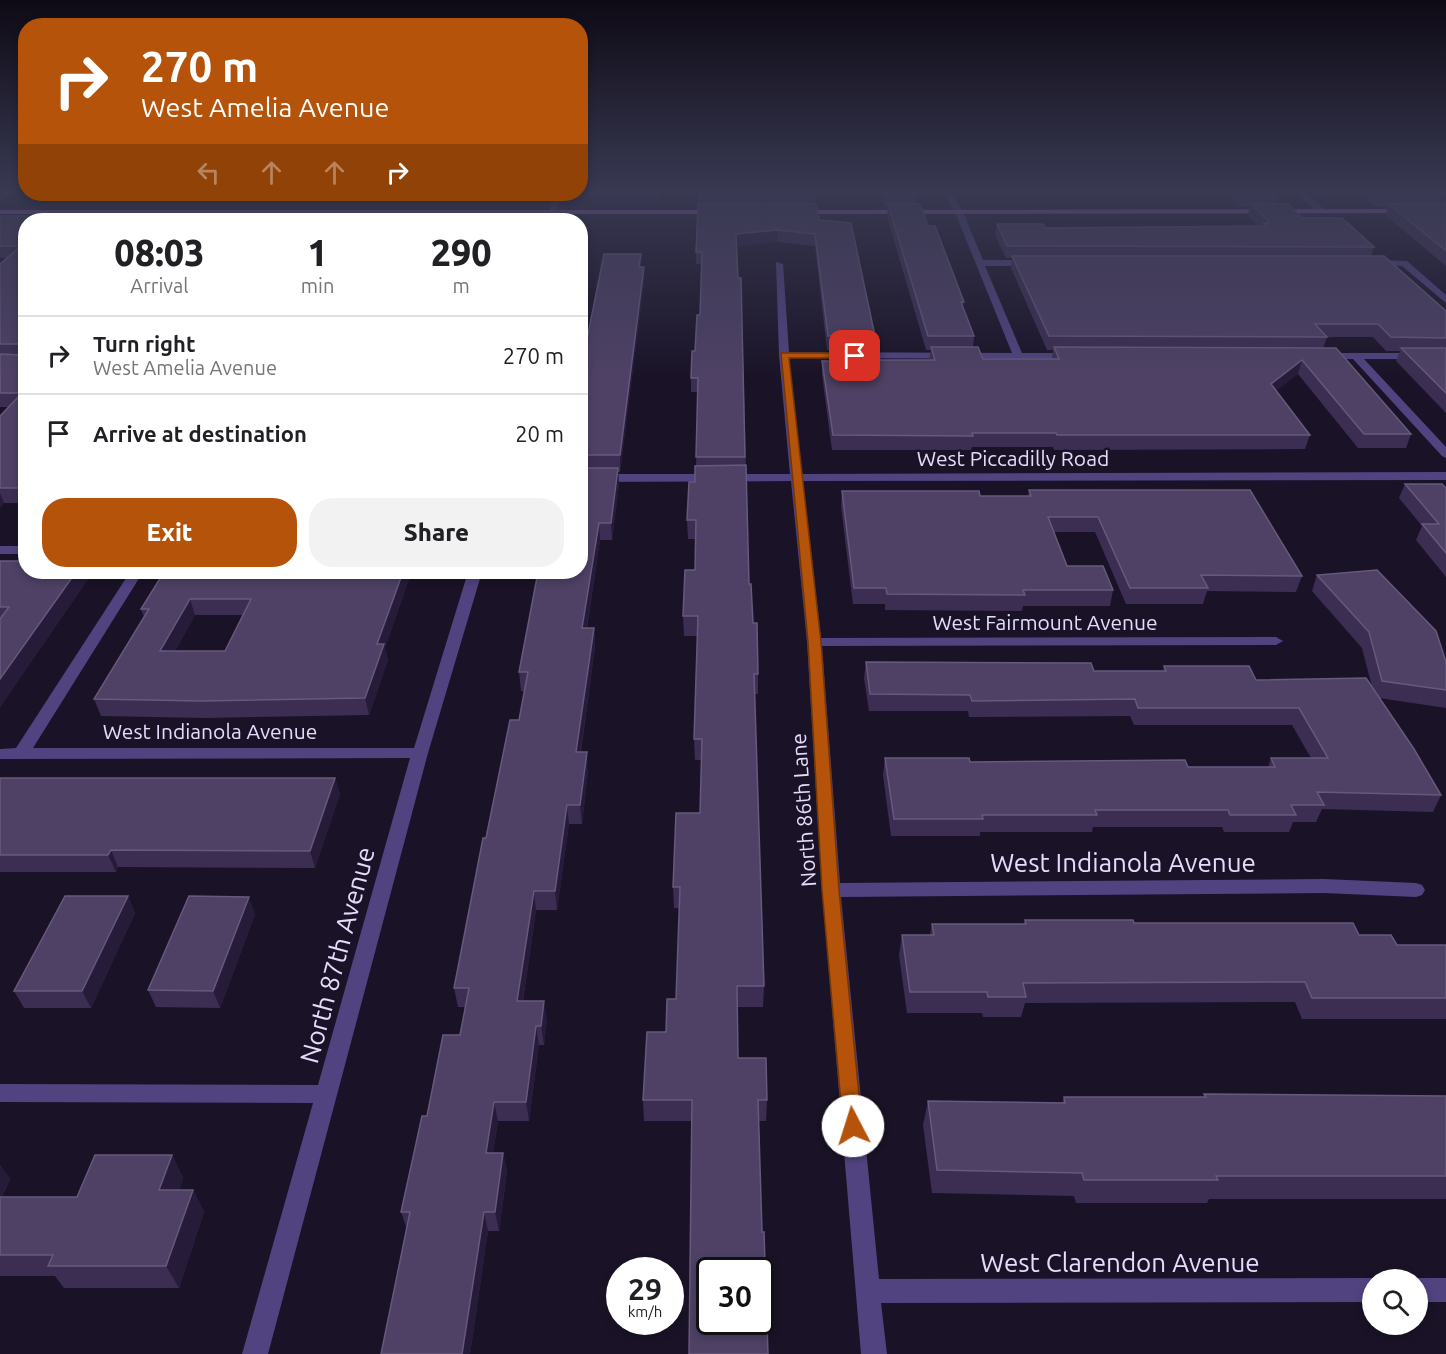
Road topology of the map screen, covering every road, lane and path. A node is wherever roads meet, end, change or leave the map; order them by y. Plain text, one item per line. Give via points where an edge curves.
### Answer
1 (975, 253) edge
2 (979, 262) junction
3 (1038, 263) edge
4 (1357, 263) edge
5 (779, 264) dead end
6 (1446, 300) edge
7 (784, 355) junction
8 (1018, 356) junction
9 (1088, 356) edge
10 (1309, 356) edge
11 (1356, 356) junction
12 (1446, 356) edge
13 (1446, 454) edge
14 (1446, 476) edge
15 (588, 478) edge
16 (798, 478) junction
17 (0, 550) edge
18 (18, 550) edge
19 (132, 579) edge
20 (472, 579) edge
21 (1276, 641) dead end
22 (814, 642) junction
23 (420, 753) junction
24 (0, 754) edge
25 (21, 754) junction
26 (831, 890) junction
27 (1416, 890) dead end
28 (0, 1093) edge
29 (328, 1094) junction
30 (1362, 1290) edge
31 (1428, 1290) edge
32 (1446, 1290) edge
33 (868, 1291) junction
34 (255, 1354) edge
35 (874, 1354) edge

1 - 2 street
2 - 3 street
2 - 8 street
4 - 6 street via 1404,263
5 - 7 street, North 86th Lane
7 - 8 street
7 - 16 street, North 86th Lane
8 - 9 street
10 - 11 street
11 - 12 street
11 - 13 street
14 - 16 street, West Piccadilly Road
15 - 16 street, West Piccadilly Road
16 - 22 street, North 86th Lane
17 - 18 street
19 - 25 street
20 - 23 street, North 87th Avenue
21 - 22 street, West Fairmount Avenue
22 - 26 street, North 86th Lane
23 - 25 street, West Indianola Avenue
23 - 29 street, North 87th Avenue
24 - 25 street, West Indianola Avenue
26 - 27 street, West Indianola Avenue via 1324,886
26 - 33 street, North 86th Lane
28 - 29 street
29 - 34 street, North 87th Avenue
30 - 33 street, West Clarendon Avenue
31 - 32 street
33 - 35 street, North 86th Lane

